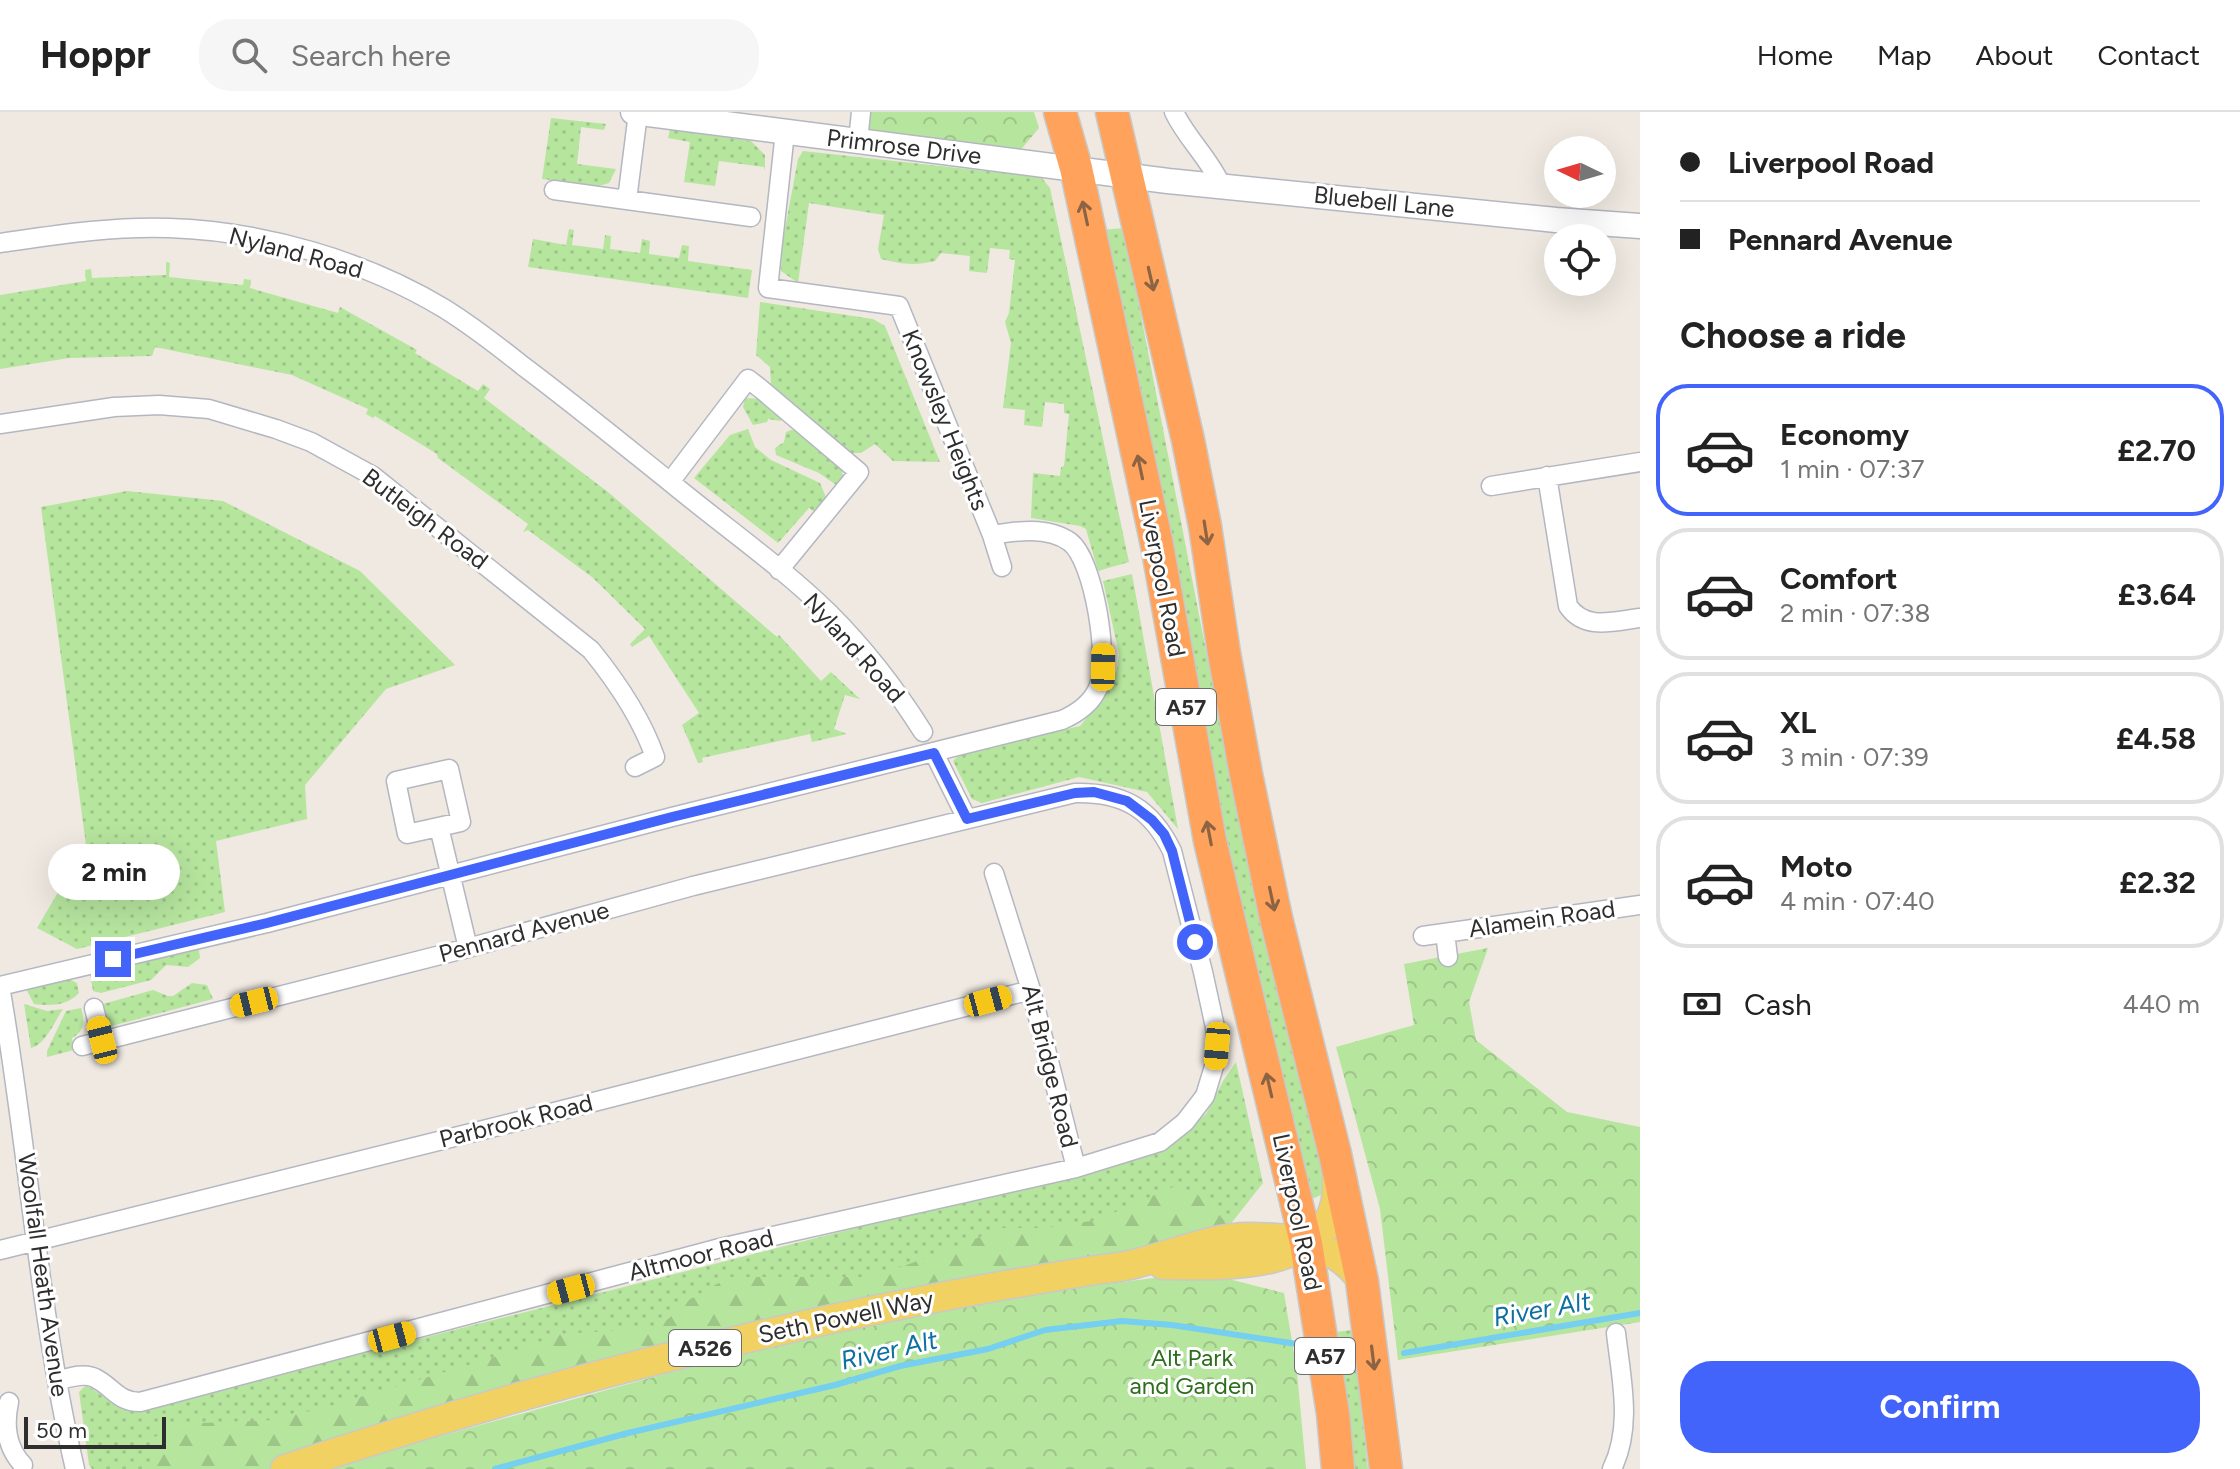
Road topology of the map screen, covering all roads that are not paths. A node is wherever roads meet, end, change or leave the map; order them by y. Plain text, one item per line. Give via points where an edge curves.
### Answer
1 (636, 112) edge
2 (861, 112) edge
3 (1060, 112) edge
4 (1112, 112) edge
5 (1174, 112) edge
6 (785, 132) junction
7 (858, 141) junction
8 (1076, 168) junction
9 (1128, 176) junction
10 (1221, 185) junction
11 (554, 190) dead end
12 (627, 200) junction
13 (751, 217) dead end
14 (1640, 226) edge
15 (0, 243) edge
16 (0, 424) edge
17 (1640, 462) edge
18 (1547, 476) junction
19 (670, 482) junction
20 (1491, 486) dead end
21 (992, 535) junction
22 (1002, 567) dead end
23 (779, 570) junction
24 (1640, 618) edge
25 (923, 732) dead end
26 (934, 753) junction
27 (635, 767) dead end
28 (967, 819) junction
29 (439, 827) dead end
30 (994, 873) dead end
31 (450, 876) junction
32 (1640, 905) edge
33 (1445, 933) junction
34 (1423, 936) dead end
35 (468, 948) junction
36 (1448, 957) dead end
37 (0, 986) edge
38 (1031, 990) junction
39 (94, 1008) dead end
40 (102, 1040) junction
41 (82, 1046) dead end
42 (6, 1057) edge
43 (1338, 1166) junction
44 (1076, 1168) junction
45 (36, 1240) junction
46 (1306, 1243) junction
47 (0, 1250) edge
48 (1362, 1281) junction
49 (1616, 1333) dead end
50 (57, 1381) junction
51 (9, 1402) dead end
52 (1632, 1419) edge
53 (3, 1436) edge
54 (23, 1465) dead end
55 (75, 1469) edge
56 (285, 1469) edge
57 (1338, 1469) edge
58 (1386, 1469) edge
59 (1612, 1469) edge

1 - 6 street, Primrose Drive
1 - 12 street
2 - 7 street
3 - 8 highway, Liverpool Road / A57
4 - 9 highway, Liverpool Road / A57
5 - 10 street
6 - 7 street, Primrose Drive
6 - 21 street, Knowsley Heights via 768,288 899,306
7 - 8 street, Primrose Drive
8 - 9 street, Primrose Drive
46 -> 8 highway, Liverpool Road / A57 via 1210,841 1157,545
9 - 10 street, Bluebell Lane
9 -> 43 highway, Liverpool Road / A57 via 1203,511 1224,653 1271,893
10 - 14 street, Bluebell Lane
11 - 12 street
12 - 13 street
15 - 19 street, Nyland Road via 91,230 168,228 269,242 367,270 465,322
16 - 27 street, Butleigh Road via 159,405 225,413 323,448 373,476 591,650 648,738 655,757
17 - 18 street
18 - 20 street
18 - 24 street via 1565,600 1577,617 1597,623
19 - 23 street, Nyland Road
19 - 23 street via 748,379 761,389 859,472
21 - 22 street, Knowsley Heights
21 - 26 street, Knowsley Heights via 1048,534 1070,542 1079,552 1104,647 1098,687 1089,703 1062,720
23 - 25 street, Nyland Road via 869,657
26 - 28 street
26 - 31 street
28 - 35 street, Pennard Avenue
28 - 44 street via 1094,792 1141,809 1172,851 1215,1027 1211,1080 1195,1110 1160,1142
29 - 31 street
30 - 38 street, Alt Bridge Road
31 - 35 street
31 - 37 street
32 - 33 street, Alamein Road
33 - 34 street, Alamein Road
33 - 36 street, Alamein Road
35 - 40 street, Pennard Avenue
37 - 42 street, Woolfall Heath Avenue
38 - 44 street, Alt Bridge Road
38 - 45 street, Parbrook Road
39 - 40 street
40 - 41 street, Pennard Avenue
42 - 45 street, Woolfall Heath Avenue
43 - 46 main road via 1336,1203
43 - 48 highway, Liverpool Road / A57
44 - 50 street, Altmoor Road via 720,1248 140,1402 121,1399 95,1378
45 - 47 street, Parbrook Road
45 - 50 street, Woolfall Heath Avenue
46 - 48 main road via 1343,1258
46 - 56 main road, Seth Powell Way / A526 via 1253,1263 1134,1264 868,1310 551,1387
46 - 57 highway, Liverpool Road / A57
48 -> 58 highway, Liverpool Road / A57
49 - 52 street
50 - 55 street, Woolfall Heath Avenue
51 - 53 street
52 - 59 street
53 - 54 street

